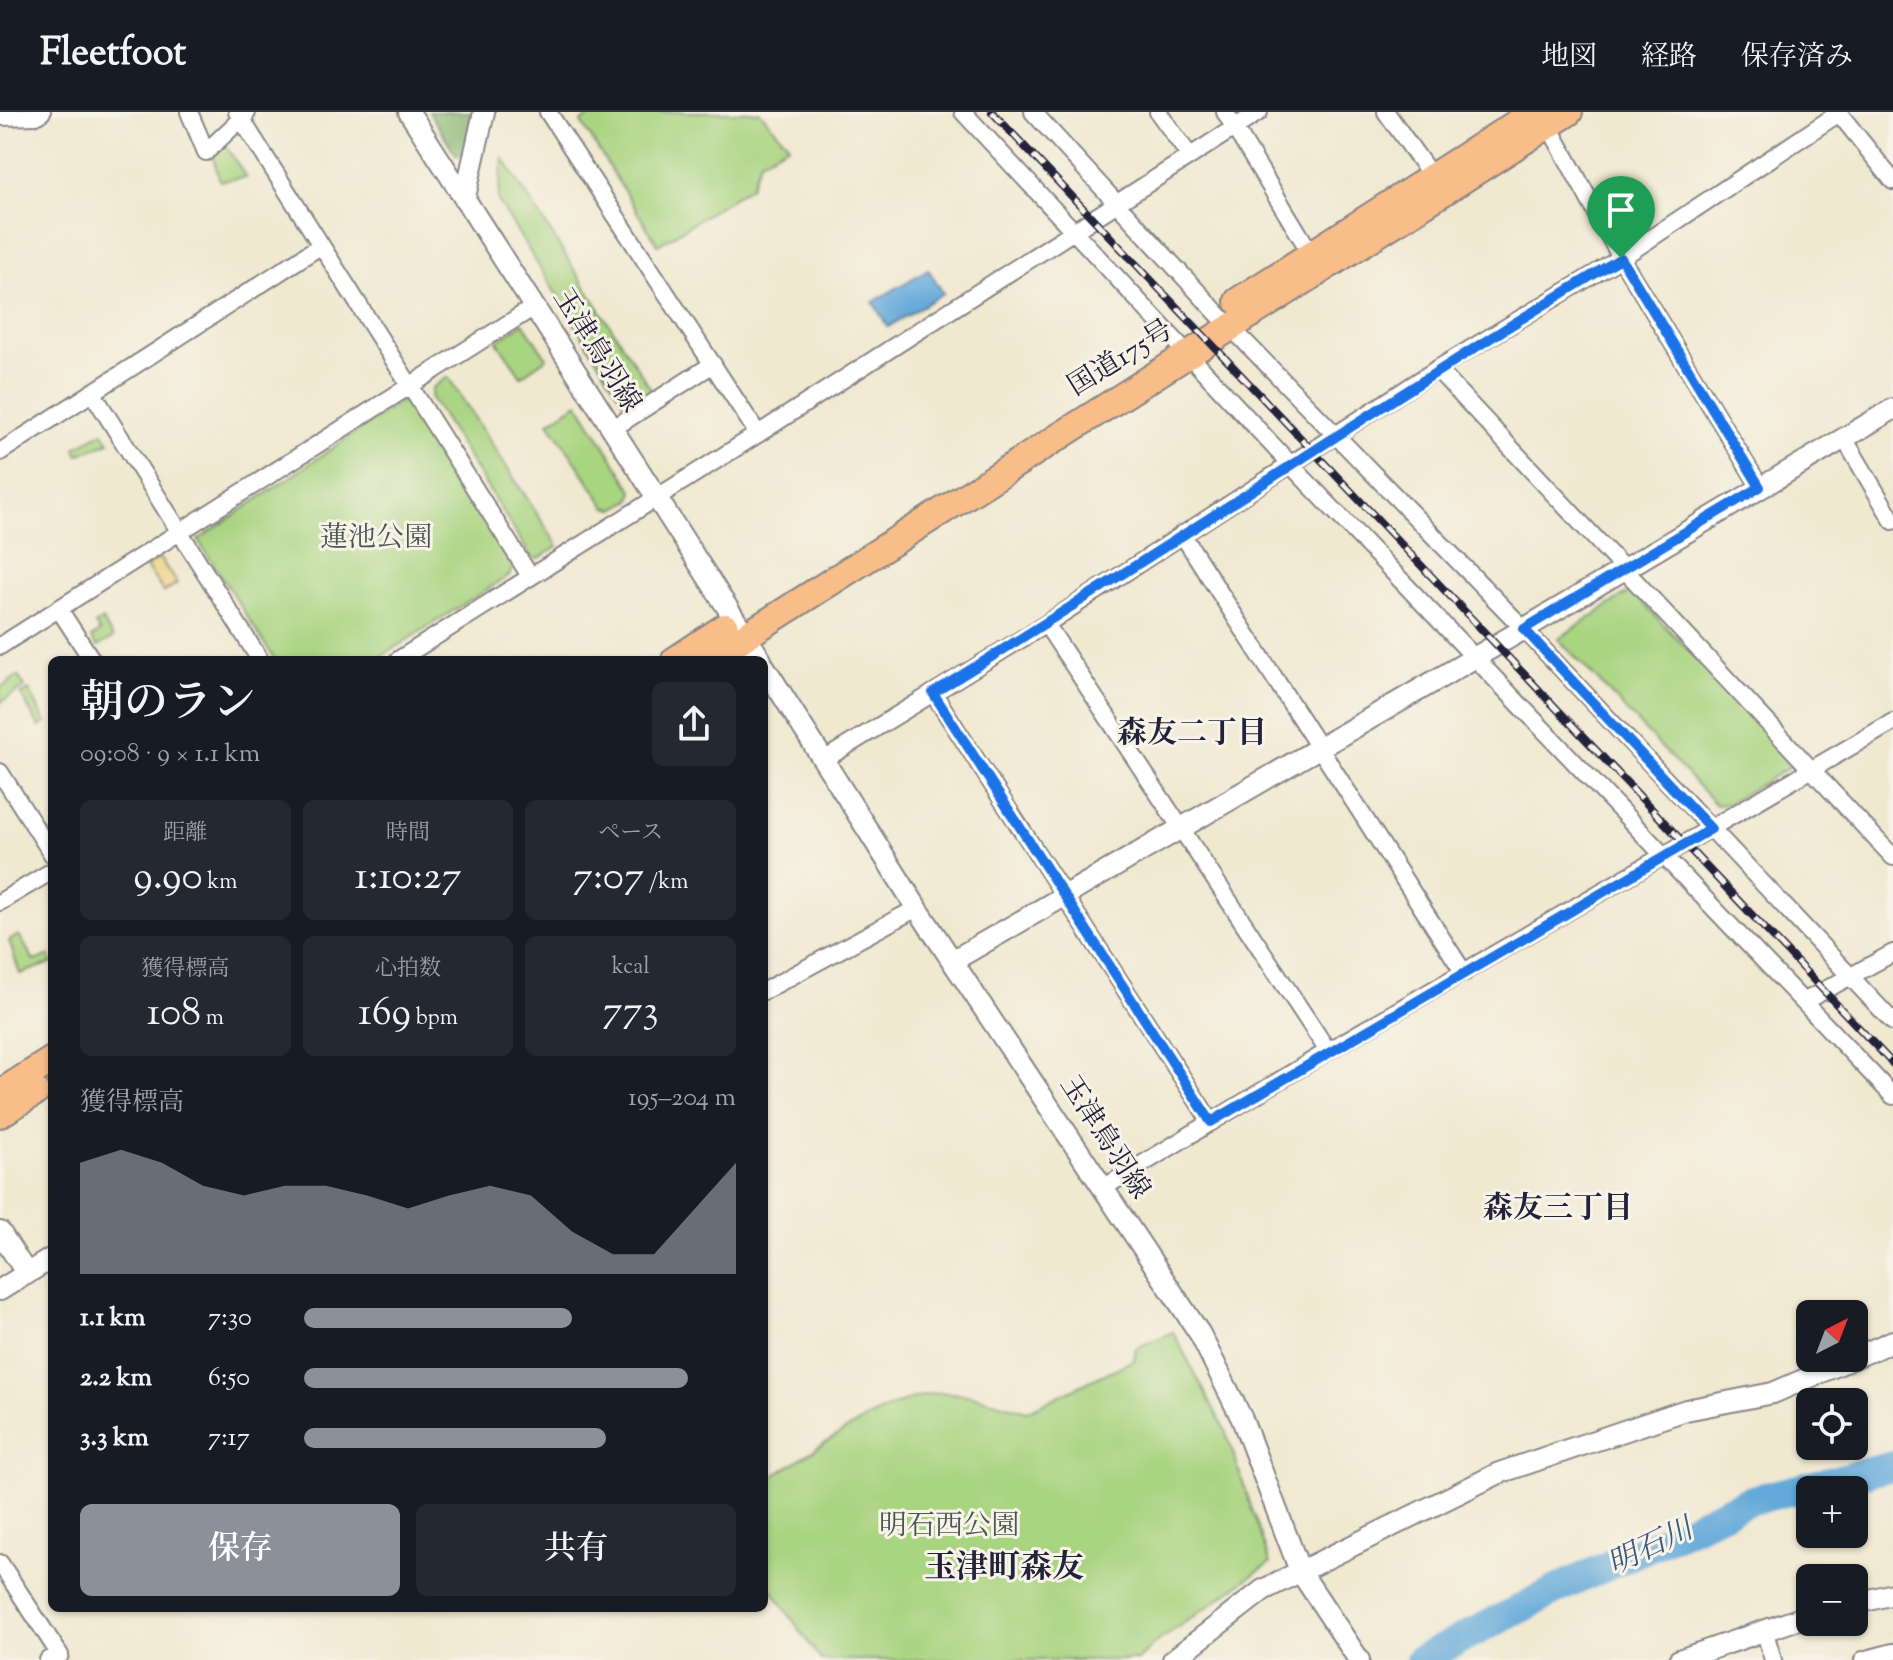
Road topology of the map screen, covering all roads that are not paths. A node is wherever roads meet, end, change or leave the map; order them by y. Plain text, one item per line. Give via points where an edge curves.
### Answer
1 (42, 112) edge
2 (189, 112) edge
3 (409, 112) edge
4 (484, 112) edge
5 (548, 112) edge
6 (963, 112) edge
7 (1033, 112) edge
8 (1158, 112) edge
9 (1259, 112) edge
10 (1386, 112) edge
11 (1838, 112) edge
12 (242, 114) edge
13 (1548, 116) edge
14 (0, 117) edge
15 (1229, 119) edge
16 (1189, 155) junction
17 (1432, 177) junction
18 (1893, 181) edge
19 (465, 197) junction
20 (1118, 203) junction
21 (1075, 231) junction
22 (320, 246) junction
23 (1621, 258) junction
24 (1316, 262) junction
25 (534, 307) junction
26 (1224, 321) junction
27 (1182, 348) junction
28 (713, 364) junction
29 (1437, 369) junction
30 (409, 384) junction
31 (92, 392) junction
32 (1893, 409) edge
33 (612, 429) junction
34 (758, 434) junction
35 (1334, 436) junction
36 (1844, 438) junction
37 (0, 452) edge
38 (1290, 464) junction
39 (1760, 487) junction
40 (656, 498) junction
41 (1893, 521) edge
42 (179, 534) junction
43 (1182, 534) junction
44 (1625, 568) junction
45 (530, 576) junction
46 (59, 609) junction
47 (1046, 624) junction
48 (741, 628) junction
49 (1524, 629) junction
50 (0, 646) edge
51 (89, 656) edge
52 (257, 656) edge
53 (404, 656) edge
54 (683, 656) edge
55 (712, 656) edge
56 (758, 656) edge
57 (1475, 657) junction
58 (768, 673) edge
59 (933, 693) junction
60 (1893, 722) edge
61 (1320, 746) junction
62 (822, 761) junction
63 (1811, 769) junction
64 (0, 772) edge
65 (1181, 827) junction
66 (1711, 829) junction
67 (48, 848) edge
68 (1665, 856) junction
69 (1893, 857) edge
70 (48, 873) edge
71 (1064, 896) junction
72 (0, 902) edge
73 (917, 908) junction
74 (1893, 953) edge
75 (954, 960) junction
76 (1464, 973) junction
77 (1850, 975) junction
78 (768, 989) edge
79 (1805, 1001) junction
80 (1893, 1022) edge
81 (1328, 1051) junction
82 (48, 1063) edge
83 (48, 1084) edge
84 (0, 1093) edge
85 (1893, 1096) edge
86 (0, 1114) edge
87 (1211, 1122) junction
88 (1103, 1188) junction
89 (0, 1232) edge
90 (48, 1261) edge
91 (27, 1274) junction
92 (0, 1290) edge
93 (1893, 1341) edge
94 (1868, 1352) edge
95 (1822, 1372) edge
96 (0, 1563) edge
97 (1300, 1571) junction
98 (1893, 1594) edge
99 (1868, 1600) edge
100 (1796, 1619) edge
101 (1764, 1629) junction
102 (1893, 1652) edge
103 (48, 1660) edge
104 (1173, 1660) edge
105 (1359, 1660) edge
106 (1679, 1660) edge
107 (1773, 1660) edge
108 (1863, 1660) edge

1 - 14 street
2 - 12 street via 206,152
3 - 19 street, 玉津鳥羽線
4 - 19 street
5 - 28 street
6 - 21 street
7 - 20 street
8 - 16 street
9 - 15 street
10 - 17 street
11 - 18 street
11 - 23 street
12 - 22 street
13 - 17 highway, 国道175号
13 - 23 street
13 - 24 highway, 国道175号
15 - 16 street
15 - 24 street
16 - 20 street
17 - 24 highway, 国道175号
19 - 25 street, 玉津鳥羽線
20 - 21 street
20 - 26 street
21 - 27 street
21 - 34 street
22 - 30 street
22 - 31 street
23 - 29 street
23 - 39 street
24 - 26 highway, 国道175号
25 - 30 street
25 - 33 street, 玉津鳥羽線
26 - 27 highway, 国道175号
26 - 35 street
27 - 38 street
27 - 48 highway, 国道175号
28 - 33 street
28 - 34 street
29 - 35 street
29 - 44 street
30 - 42 street
30 - 45 street
31 - 37 street
31 - 42 street
32 - 36 street
33 - 40 street, 玉津鳥羽線
34 - 40 street
35 - 38 street
35 - 49 street
36 - 39 street
36 - 41 street
38 - 43 street
38 - 57 street
39 - 44 street
40 - 45 street
40 - 48 street, 玉津鳥羽線
42 - 46 street
42 - 52 street
43 - 47 street
43 - 61 street
44 - 49 street
44 - 63 street
45 - 53 street
46 - 50 street
46 - 51 street
47 - 59 street
47 - 65 street
48 - 54 highway, 国道175号
48 - 55 highway, 国道175号
48 - 56 street, 玉津鳥羽線
49 - 57 street
49 - 66 street
57 - 61 street
57 - 68 street
58 - 62 street, 玉津鳥羽線
59 - 62 street
59 - 71 street
60 - 63 street
61 - 65 street
61 - 76 street
62 - 73 street, 玉津鳥羽線
63 - 66 street
63 - 69 street
64 - 67 street
65 - 71 street
65 - 81 street
66 - 68 street
66 - 77 street
68 - 76 street
68 - 79 street
70 - 72 street
71 - 75 street
71 - 87 street
73 - 75 street, 玉津鳥羽線
73 - 78 street
74 - 77 street
75 - 88 street, 玉津鳥羽線
76 - 81 street
77 - 79 street
77 - 80 street
79 - 85 street
81 - 87 street
82 - 84 highway
83 - 86 highway
87 - 88 street
88 - 97 street, 玉津鳥羽線 via 1222,1376
89 - 91 street
90 - 91 street
91 - 92 street
93 - 94 street
95 - 97 street via 1773,1393 1686,1410 1499,1473
96 - 103 street via 60,1655
97 - 104 street via 1263,1590
97 - 105 street, 玉津鳥羽線
98 - 99 street
100 - 101 street
101 - 106 street
101 - 107 street
102 - 108 street

